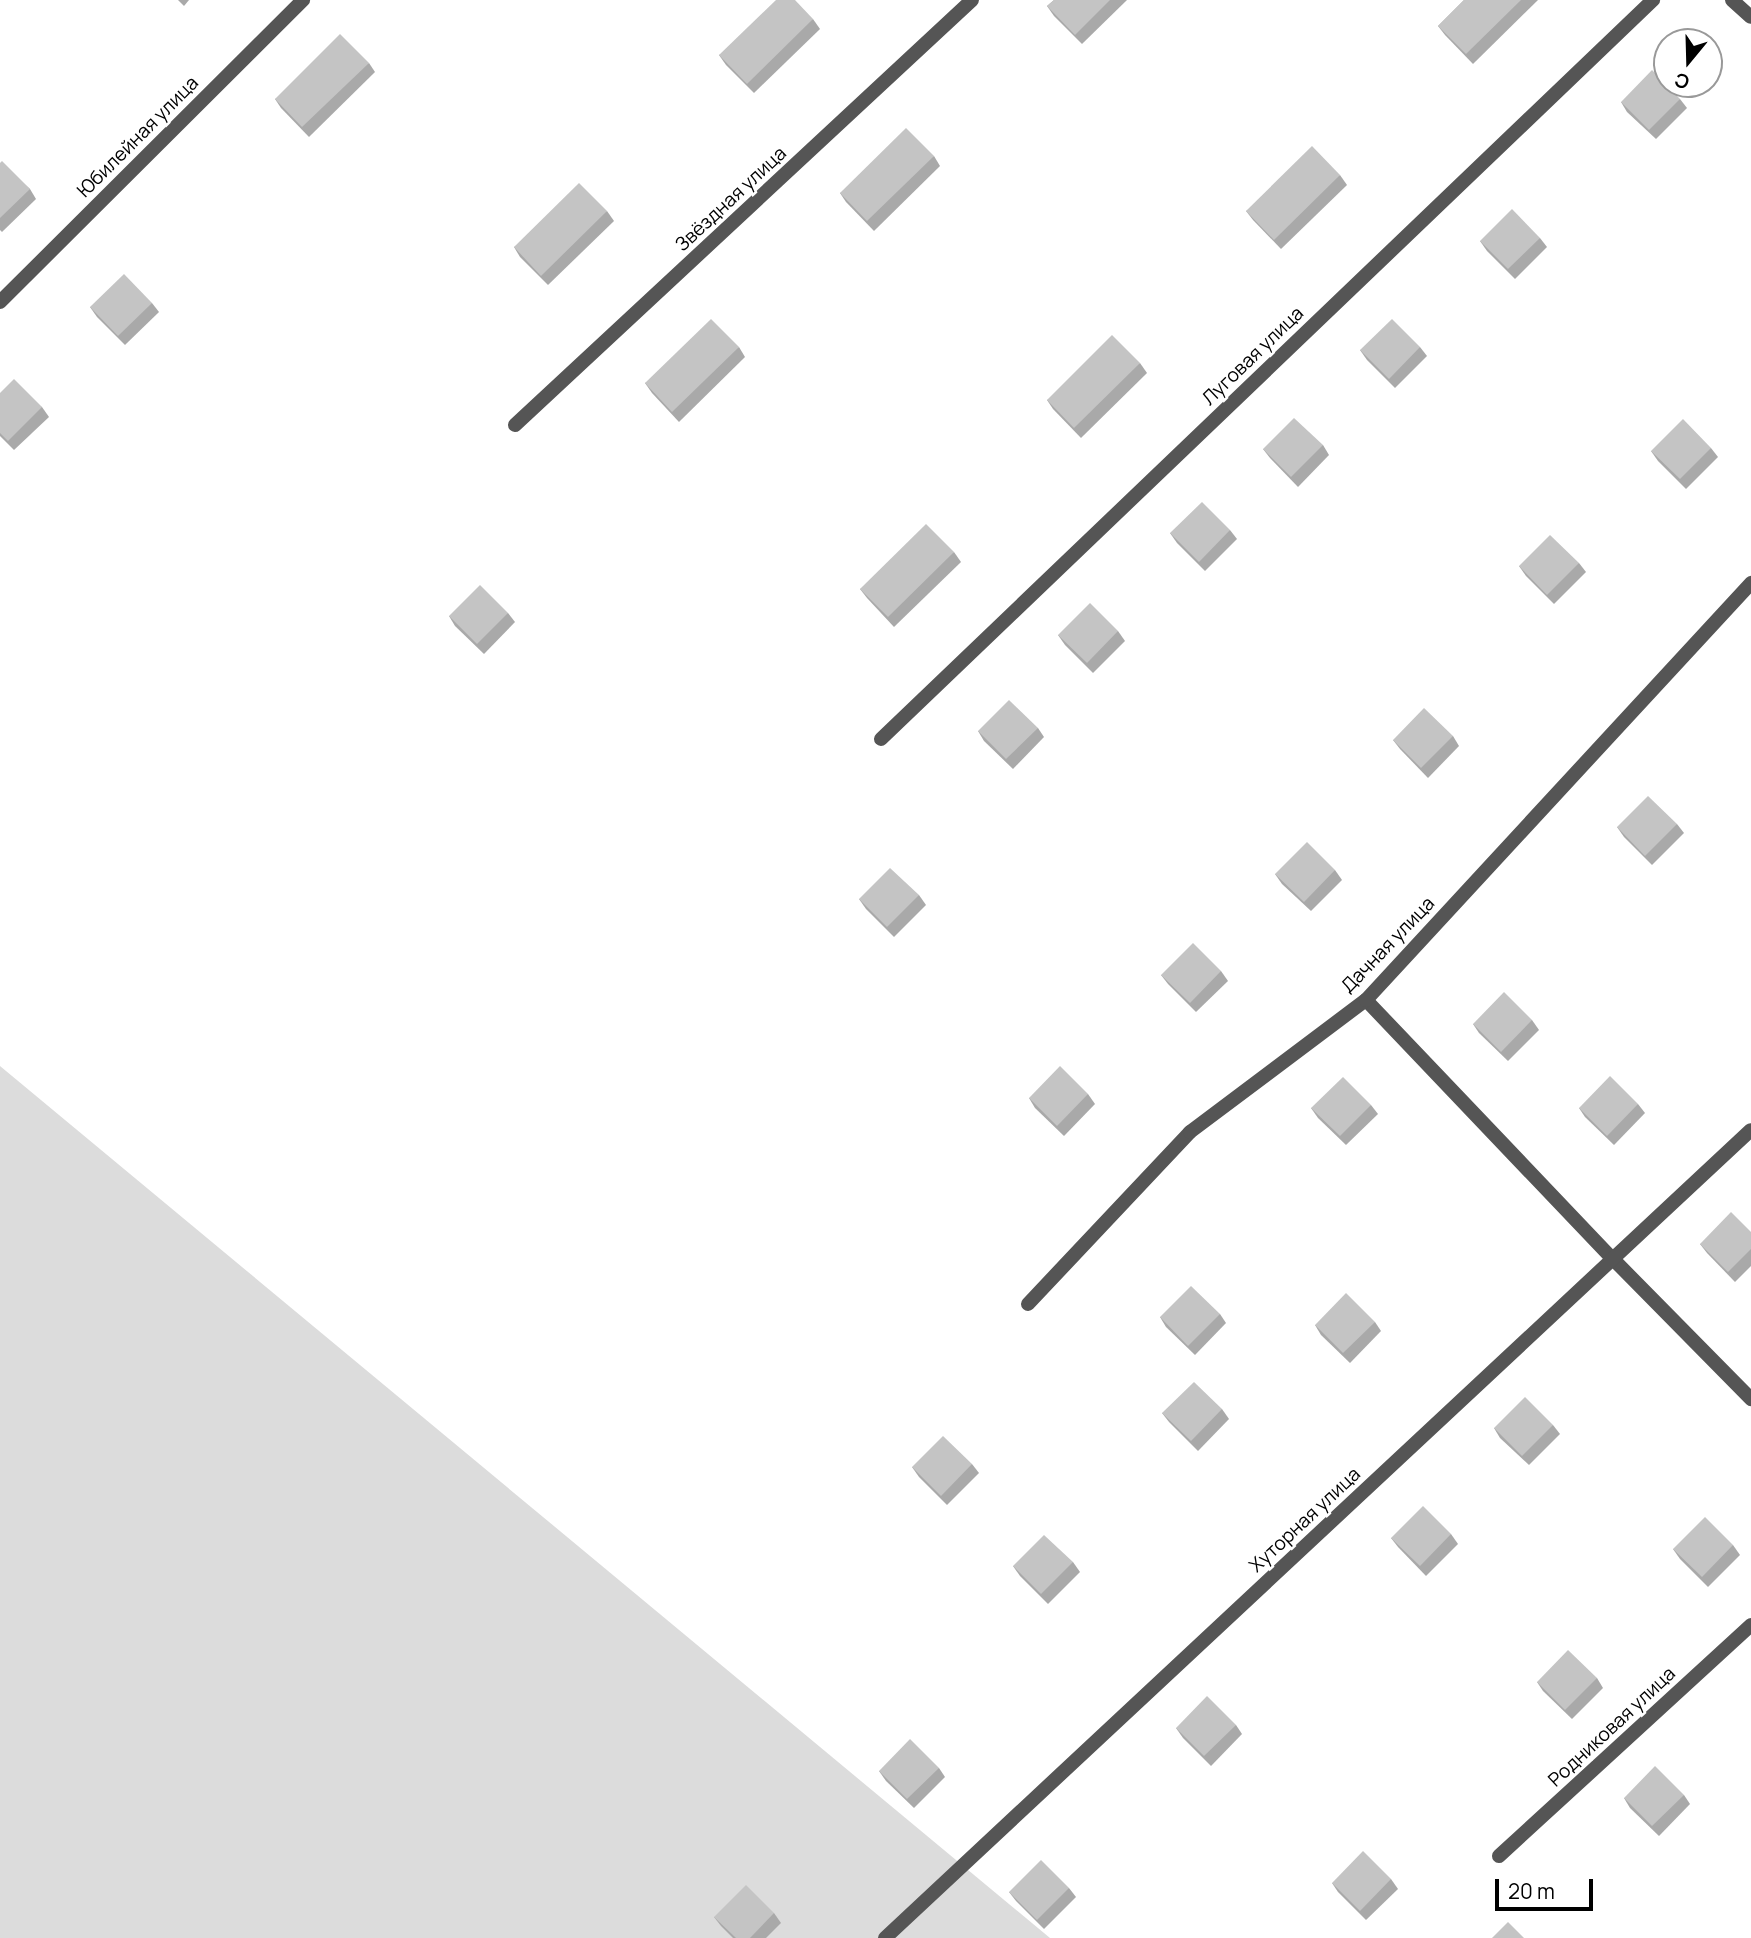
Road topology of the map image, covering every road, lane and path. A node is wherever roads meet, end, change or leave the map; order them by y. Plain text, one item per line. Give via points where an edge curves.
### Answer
1 (303, 0) edge
2 (972, 0) edge
3 (1653, 0) edge
4 (1732, 0) edge
5 (1751, 17) edge
6 (0, 302) edge
7 (515, 425) dead end
8 (1751, 583) edge
9 (881, 739) dead end
10 (1366, 1000) junction
11 (1751, 1130) edge
12 (1612, 1259) junction
13 (1028, 1304) dead end
14 (1751, 1399) edge
15 (1751, 1625) edge
16 (1499, 1856) dead end
17 (885, 1938) edge

1 - 6 street, Юбилейная улица
2 - 7 street, Звёздная улица
3 - 9 street, Луговая улица
4 - 5 street
8 - 10 street, Дачная улица
10 - 12 street
10 - 13 street, Дачная улица via 1190,1132
11 - 12 street, Хуторная улица
12 - 14 street
12 - 17 street, Хуторная улица
15 - 16 street, Родниковая улица

